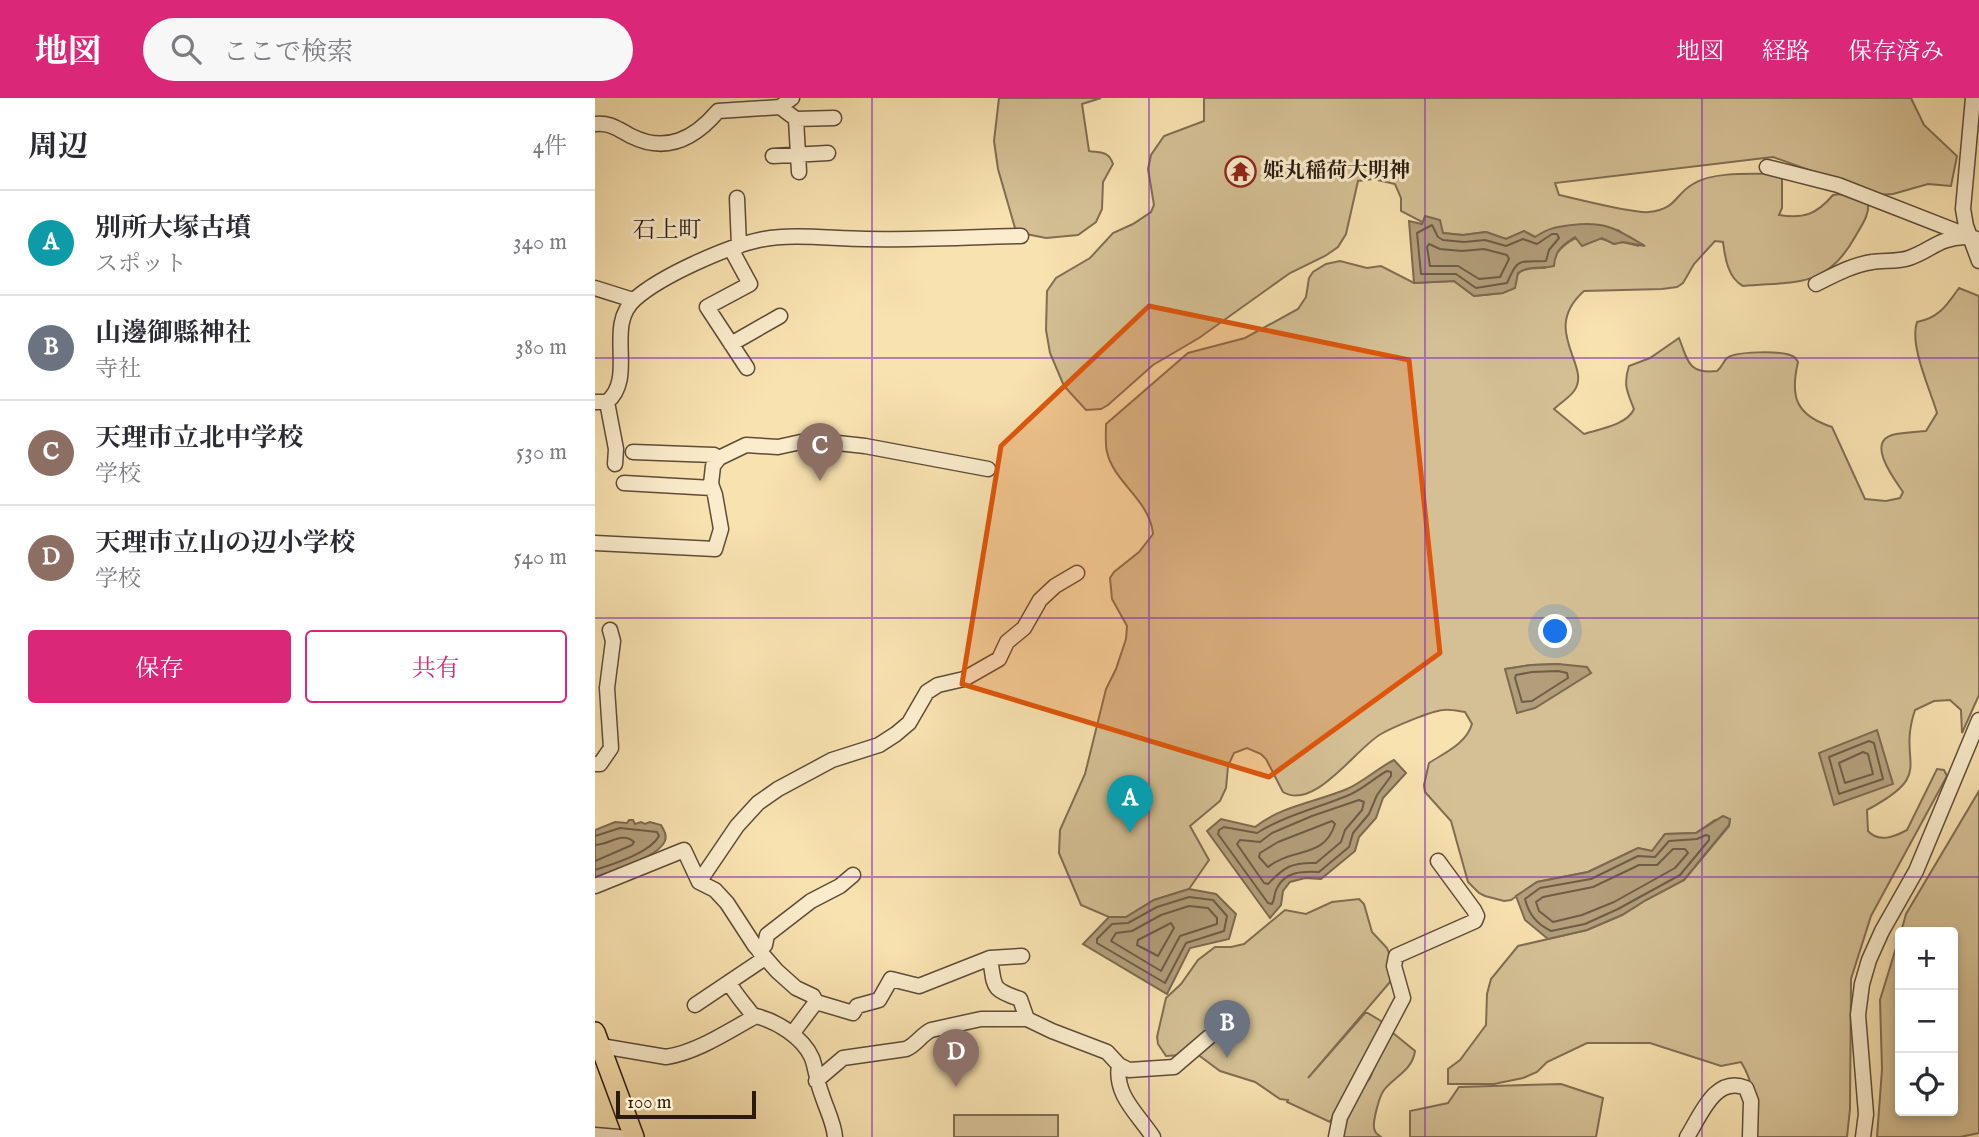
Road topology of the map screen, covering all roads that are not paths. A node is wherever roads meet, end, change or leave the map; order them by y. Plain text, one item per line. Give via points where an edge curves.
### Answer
1 (1973, 98) edge
2 (786, 102) edge
3 (834, 118) dead end
4 (796, 119) junction
5 (595, 124) edge
6 (828, 153) dead end
7 (798, 155) junction
8 (773, 156) dead end
9 (1767, 167) dead end
10 (799, 172) dead end
11 (737, 198) dead end
12 (1021, 236) dead end
13 (1974, 238) edge
14 (735, 247) junction
15 (1979, 261) edge
16 (1816, 284) dead end
17 (595, 288) edge
18 (633, 300) junction
19 (780, 316) dead end
20 (731, 344) junction
21 (747, 368) dead end
22 (601, 402) edge
23 (633, 452) dead end
24 (719, 458) junction
25 (615, 464) dead end
26 (988, 469) dead end
27 (624, 483) dead end
28 (712, 488) junction
29 (595, 543) edge
30 (1077, 573) dead end
31 (610, 630) dead end
32 (1979, 720) edge
33 (595, 764) edge
34 (1438, 861) dead end
35 (853, 875) dead end
36 (699, 882) junction
37 (595, 886) edge
38 (762, 954) junction
39 (1022, 956) dead end
40 (990, 958) junction
41 (729, 982) junction
42 (816, 1002) junction
43 (695, 1005) dead end
44 (754, 1017) junction
45 (1027, 1019) junction
46 (792, 1034) junction
47 (1209, 1037) dead end
48 (597, 1041) edge
49 (1119, 1065) junction
50 (816, 1081) junction
51 (595, 1135) edge
52 (619, 1137) edge
53 (634, 1137) edge
54 (835, 1137) edge
55 (1153, 1137) edge
56 (1336, 1137) edge
57 (1687, 1137) edge
58 (1750, 1137) edge
59 (1863, 1137) edge

1 - 13 street via 1963,209
2 - 4 street
2 - 5 street via 718,111 690,138 661,144 645,143 606,122
3 - 4 street
4 - 7 street
6 - 7 street
7 - 8 street
7 - 10 street
9 - 13 street via 1838,185
11 - 14 street
12 - 14 street via 781,238
13 - 15 street
13 - 16 street via 1952,237 1909,258 1868,262
14 - 18 street via 665,277
14 - 20 street via 750,284 707,307
17 - 18 street
18 - 22 street via 621,317 619,385 614,397
19 - 20 street
20 - 21 street
22 - 25 street via 616,449
23 - 24 street
24 - 26 street via 746,445 778,447 810,440
24 - 28 street via 713,466
27 - 28 street
28 - 29 street via 720,529 715,549
30 - 36 street via 1040,600 999,659 964,679 927,692 909,723 896,734 879,745 832,760 758,803
31 - 33 street via 611,748 600,764
32 - 59 street via 1916,871 1882,931 1862,984 1858,1015 1866,1114
34 - 56 street via 1477,916 1475,921 1396,956 1394,966 1403,998 1340,1117
35 - 38 street via 767,935
36 - 37 street via 684,850
36 - 38 street via 727,902
38 - 41 street
38 - 42 street
39 - 40 street
40 - 42 street via 926,985 891,979 879,1000 857,1006 853,1013
40 - 45 street via 995,988 1020,999
41 - 43 street
41 - 44 street
42 - 46 street
44 - 46 street via 768,1019
44 - 48 street via 701,1046 666,1057
45 - 49 street via 1107,1052
45 - 50 street via 981,1019 931,1030 906,1049 843,1058
46 - 50 street via 813,1059
47 - 49 street via 1174,1067 1129,1070
48 - 53 highway
49 - 55 street via 1120,1087
50 - 54 street
51 - 52 street
57 - 58 street via 1709,1101 1728,1084 1736,1084 1746,1088 1751,1101

